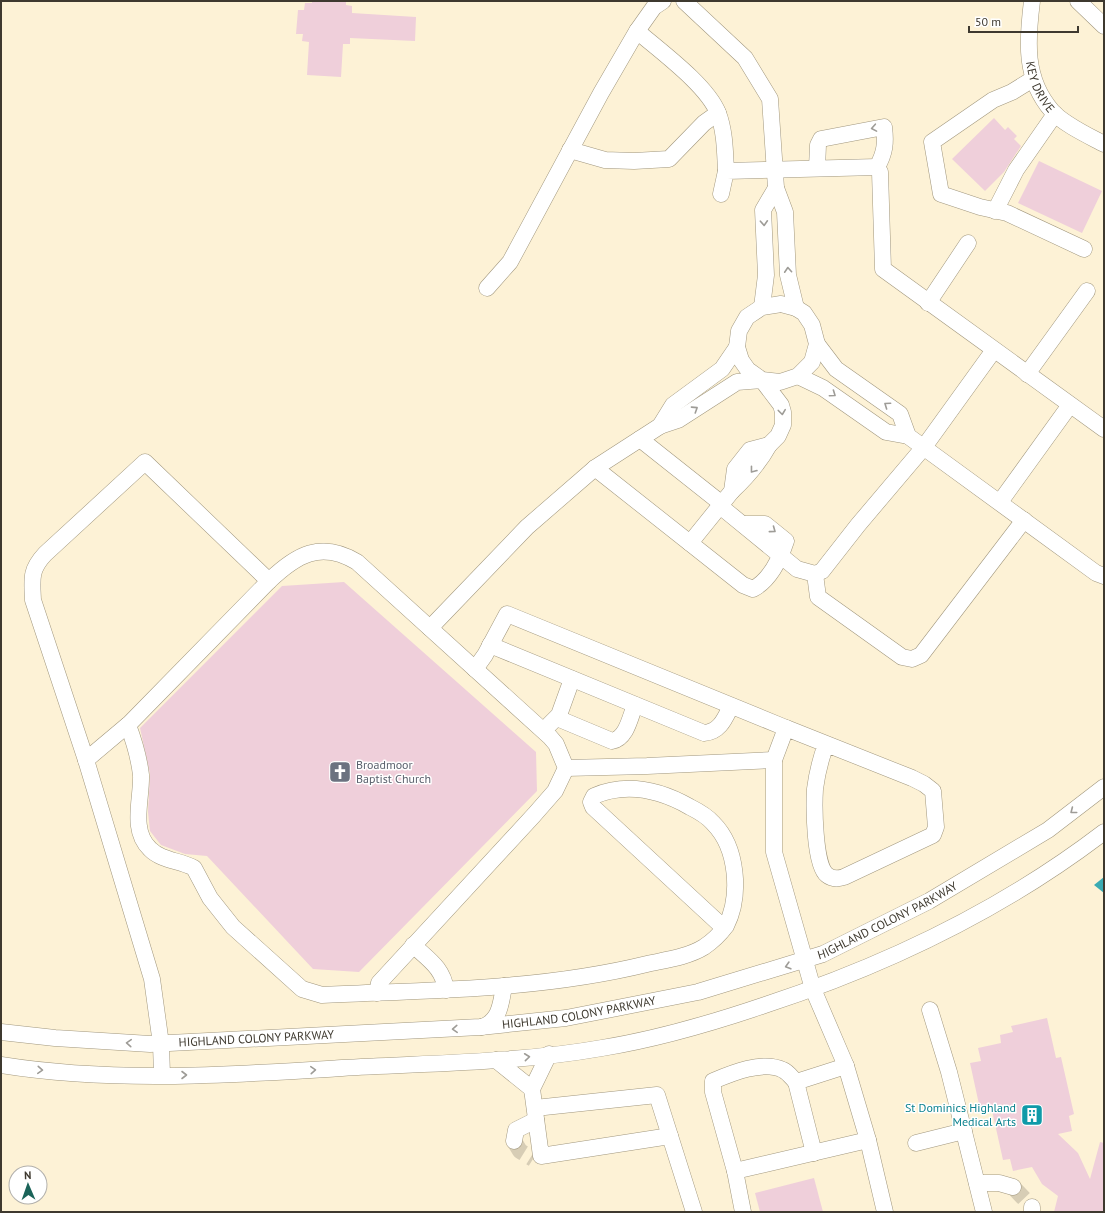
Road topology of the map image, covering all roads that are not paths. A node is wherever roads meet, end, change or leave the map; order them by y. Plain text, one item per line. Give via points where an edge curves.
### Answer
1 (662, 1) edge
2 (684, 1) edge
3 (1032, 1) edge
4 (1078, 1) edge
5 (1104, 26) edge
6 (637, 31) junction
7 (1033, 79) junction
8 (718, 113) junction
9 (1056, 114) junction
10 (1104, 144) edge
11 (570, 150) junction
12 (877, 167) junction
13 (817, 168) junction
14 (775, 170) junction
15 (726, 171) junction
16 (776, 188) junction
17 (722, 194) dead end
18 (995, 210) junction
19 (968, 243) dead end
20 (1084, 249) dead end
21 (488, 288) dead end
22 (1086, 290) dead end
23 (928, 303) junction
24 (762, 307) junction
25 (796, 308) junction
26 (817, 344) junction
27 (738, 347) junction
28 (994, 350) junction
29 (1027, 374) junction
30 (798, 376) junction
31 (762, 380) junction
32 (1070, 405) junction
33 (660, 426) junction
34 (1104, 429) edge
35 (908, 436) junction
36 (640, 439) junction
37 (924, 447) junction
38 (595, 468) junction
39 (1000, 502) junction
40 (721, 505) junction
41 (1024, 520) junction
42 (690, 543) junction
43 (781, 556) junction
44 (1101, 570) edge
45 (815, 574) junction
46 (269, 581) junction
47 (430, 628) junction
48 (490, 645) junction
49 (475, 669) junction
50 (572, 679) junction
51 (635, 705) junction
52 (731, 706) junction
53 (557, 718) junction
54 (128, 725) junction
55 (786, 728) junction
56 (543, 731) junction
57 (826, 744) junction
58 (86, 760) junction
59 (774, 760) junction
60 (566, 768) junction
61 (1104, 787) edge
62 (1104, 832) edge
63 (724, 928) junction
64 (413, 945) junction
65 (805, 960) junction
66 (504, 986) junction
67 (813, 989) junction
68 (446, 990) junction
69 (377, 992) junction
70 (930, 1010) dead end
71 (481, 1027) junction
72 (1, 1032) edge
73 (161, 1044) junction
74 (549, 1054) junction
75 (496, 1060) junction
76 (1, 1065) edge
77 (846, 1066) junction
78 (162, 1075) junction
79 (796, 1082) junction
80 (532, 1089) junction
81 (535, 1114) junction
82 (964, 1131) junction
83 (670, 1136) junction
84 (868, 1140) junction
85 (514, 1141) dead end
86 (916, 1143) dead end
87 (814, 1153) junction
88 (735, 1171) junction
89 (977, 1183) junction
90 (1013, 1187) tunnel mouth
91 (694, 1212) edge
92 (743, 1212) edge
93 (885, 1212) edge
94 (984, 1212) edge

1 - 6 street
2 - 14 street via 745,58 770,99
3 - 7 street, KEY DRIVE via 1028,53
4 - 5 street
6 - 8 street via 708,96
6 - 11 street
7 - 9 street, KEY DRIVE
7 - 18 street via 993,100 932,142 941,194
8 - 11 street via 704,123 669,159 605,160
8 - 15 street
9 - 10 street, KEY DRIVE
9 - 18 street via 1016,170
11 - 21 street via 510,262
12 - 13 street
12 -> 13 street via 886,145 884,126 821,139 818,145
12 - 23 street via 880,172 883,269
13 - 14 street
14 - 15 street
14 - 16 street
15 - 17 street
16 -> 24 street via 763,210 766,275
25 -> 16 street via 788,275 785,212
18 - 20 street
19 - 23 street
22 - 29 street
23 - 28 street
24 - 25 street via 781,304
24 - 27 street via 747,317 739,331
25 - 26 street via 812,325
26 - 30 street via 812,362
35 -> 26 street via 900,414 836,369
27 - 31 street via 748,370
27 - 33 street via 722,369 673,405
28 - 29 street
28 - 37 street
29 - 32 street
30 - 31 street via 780,382
30 -> 35 street via 823,388 886,432
33 -> 31 street via 678,420 737,382
31 -> 40 street via 781,405 783,425 763,457
32 - 34 street
32 - 39 street
33 - 36 street
35 - 37 street
36 - 38 street
36 - 40 street
37 - 39 street
37 - 45 street via 822,571
38 - 42 street
38 - 47 street via 527,527
39 - 41 street
40 - 42 street
40 - 43 street via 743,524 765,524 783,537 786,541
41 - 44 street
41 - 45 street via 921,655 912,658 902,657 818,597
42 - 43 street via 743,585 752,589 762,584
43 - 45 street via 797,569
46 - 47 street via 288,563 304,554 323,552 348,556 369,570
46 - 54 street
46 - 58 street via 145,462 45,554 35,565 32,577 33,600
47 - 49 street
48 - 49 street
48 - 50 street
48 - 52 street via 508,614
49 - 56 street
50 - 51 street
50 - 53 street
51 - 52 street via 704,733 720,726
51 - 53 street via 624,733 618,740 612,741
52 - 55 street
53 - 56 street
54 - 58 street
54 - 69 street via 140,772 139,828 144,843 164,858 194,868 227,922 302,989 322,995
55 - 57 street
55 - 59 street
56 - 60 street via 556,744
57 - 57 street via 818,772 814,804 819,861 825,874 831,878 844,878 933,835 936,827 933,791 930,788 912,778
58 - 73 street via 152,979
59 - 60 street
59 - 65 street via 774,852
60 - 64 street via 555,791
61 -> 65 street, HIGHLAND COLONY PARKWAY via 1048,830 929,901 823,954
62 - 67 street via 1070,858 989,908 901,954
63 - 63 street via 733,906 735,881 733,864 726,844 713,823 676,799 660,793 628,788 594,796 591,802 593,807
63 - 66 street via 704,947 688,954 615,972
64 - 68 street via 440,971
64 - 69 street via 379,982
65 - 67 street
65 -> 71 street, HIGHLAND COLONY PARKWAY via 698,992 566,1018
66 - 68 street
66 - 71 street via 497,1014 491,1024
67 - 74 street via 710,1023 603,1048
67 - 77 street
68 - 69 street
70 - 82 street
71 -> 73 street, HIGHLAND COLONY PARKWAY
73 -> 72 street, HIGHLAND COLONY PARKWAY
73 - 78 street
75 -> 74 street
74 - 80 street
78 -> 75 street via 239,1075
75 - 80 street
76 -> 78 street via 118,1076
77 - 79 street
77 - 84 street
79 - 87 street
79 - 88 street via 784,1070 771,1066 750,1069 713,1081 712,1092
80 - 81 street
81 - 83 street via 657,1095
81 - 83 street via 537,1158
81 - 85 street via 516,1130
82 - 86 street
82 - 89 street
83 - 91 street
84 - 87 street
84 - 93 street
87 - 88 street
88 - 92 street
89 - 90 street via 999,1183
89 - 94 street

